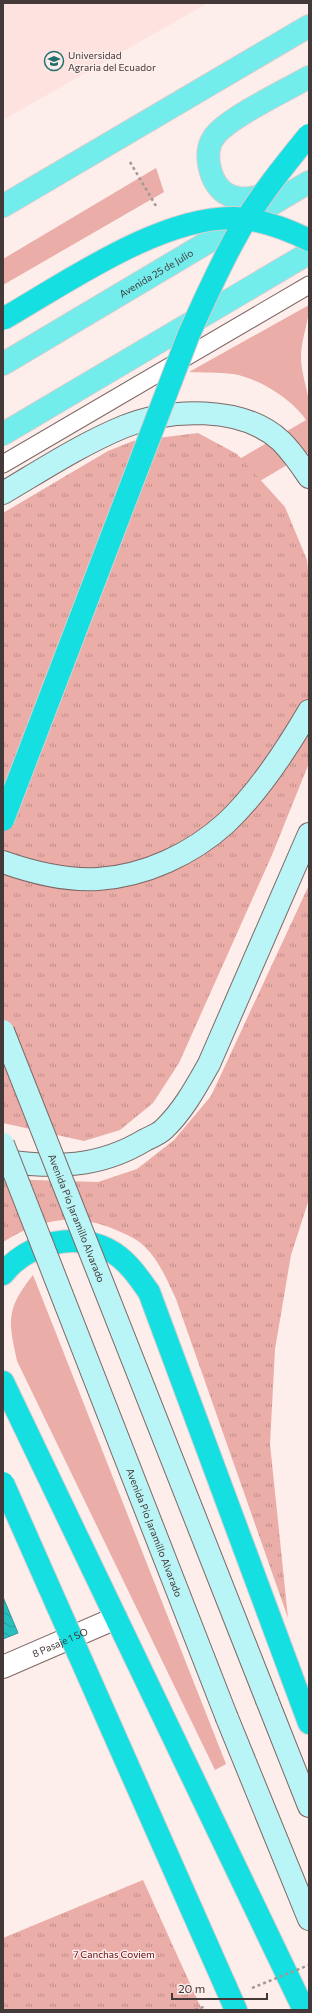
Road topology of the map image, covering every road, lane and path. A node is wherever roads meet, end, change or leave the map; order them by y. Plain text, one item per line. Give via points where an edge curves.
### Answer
1 (309, 26) edge
2 (309, 77) edge
3 (309, 136) edge
4 (309, 172) edge
5 (309, 182) edge
6 (3, 206) edge
7 (309, 240) edge
8 (309, 253) edge
9 (309, 285) edge
10 (3, 320) edge
11 (3, 364) edge
12 (3, 434) edge
13 (3, 464) edge
14 (304, 469) edge
15 (3, 493) edge
16 (309, 711) edge
17 (3, 820) edge
18 (309, 834) edge
19 (3, 862) edge
20 (3, 1031) edge
21 (3, 1144) edge
22 (3, 1161) edge
23 (3, 1274) edge
24 (3, 1382) edge
25 (3, 1483) edge
26 (116, 1618) junction
27 (3, 1667) edge
28 (309, 1723) edge
29 (309, 1806) edge
30 (309, 1919) edge
31 (236, 2010) edge
32 (304, 2010) edge

1 - 6 main road
2 - 4 main road via 236,118 214,136 208,147 211,174 217,186 226,195 240,199 254,198 272,191 298,175
3 - 17 highway, bridge via 271,182 237,234 189,334
5 - 11 main road, Avenida 25 de Julio
7 - 10 highway, bridge via 283,227 258,221 234,218 208,220 150,238 125,249
8 - 12 main road
9 - 13 lane
14 - 15 main road via 281,441 256,426 230,416 196,413 161,417 124,427 86,444
16 - 19 main road via 256,790 227,822 202,843 167,862 131,874 98,879 28,870
18 - 22 main road via 209,1064 190,1098 163,1130 128,1151 97,1162 38,1165
20 - 29 main road, Avenida Pío Jaramillo Alvarado, bridge
21 - 30 main road, Avenida Pío Jaramillo Alvarado, bridge via 227,1718
23 - 28 highway via 10,1265 28,1253 54,1242 73,1241 96,1245 114,1253 133,1270 149,1292
24 - 26 highway
25 - 31 highway, bridge
26 - 27 street, 8 Pasaje 1 SO
26 - 32 highway

